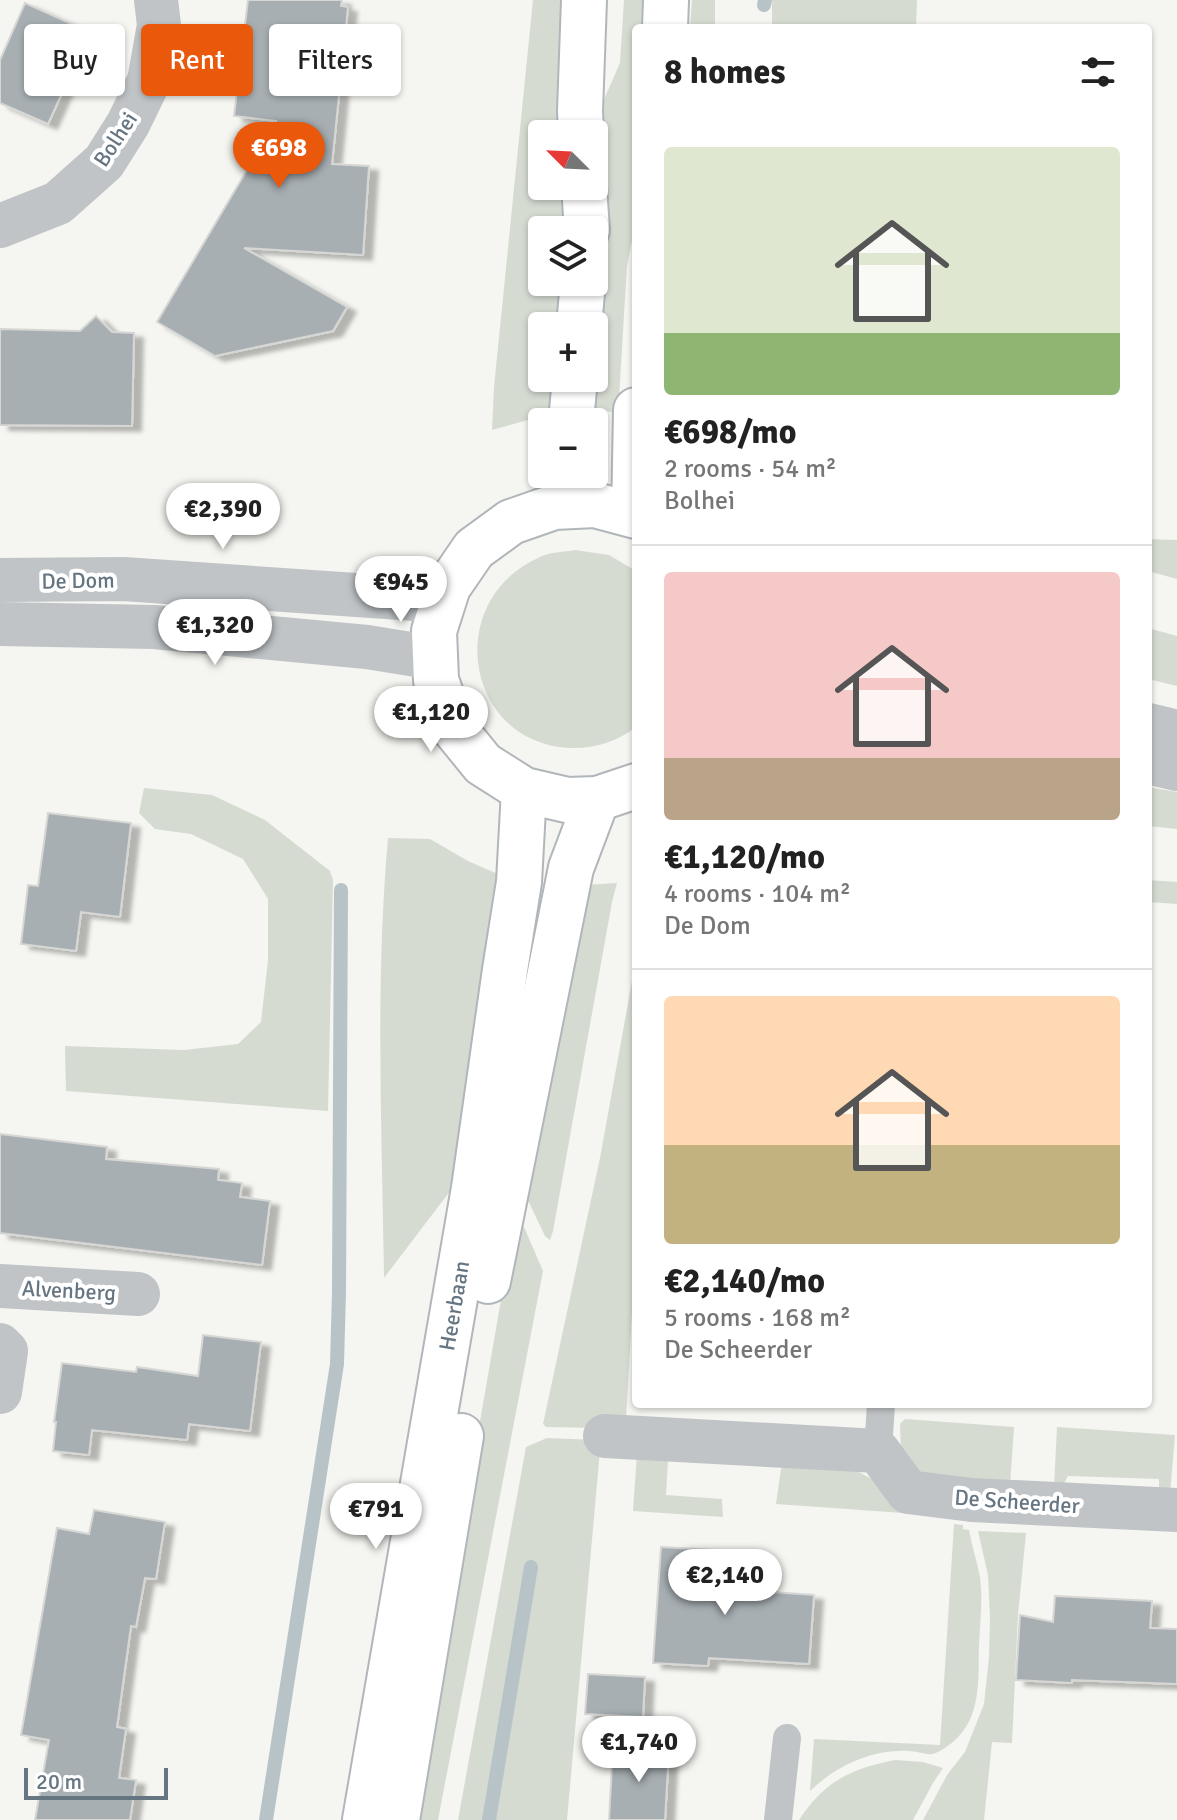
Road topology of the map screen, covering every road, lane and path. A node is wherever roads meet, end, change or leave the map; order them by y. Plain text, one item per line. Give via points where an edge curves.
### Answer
1 (156, 0) edge
2 (584, 0) edge
3 (666, 0) edge
4 (665, 24) edge
5 (580, 120) edge
6 (0, 226) edge
7 (558, 490) edge
8 (632, 515) edge
9 (0, 580) edge
10 (444, 601) junction
11 (0, 624) edge
12 (435, 658) junction
13 (1152, 726) edge
14 (1177, 732) edge
15 (1152, 763) edge
16 (1177, 769) edge
17 (524, 790) junction
18 (616, 792) edge
19 (0, 1286) edge
20 (138, 1294) dead end
21 (0, 1345) edge
22 (0, 1392) edge
23 (881, 1408) edge
24 (605, 1436) dead end
25 (878, 1451) junction
26 (1177, 1510) edge
27 (787, 1738) dead end
28 (365, 1820) edge
29 (397, 1820) edge
30 (778, 1820) edge

1 - 6 street, Bolhei via 159,25 149,81 104,162 58,203
2 - 5 main road
3 - 4 main road
7 - 8 main road
7 - 10 main road via 474,549
9 - 10 street, De Dom via 123,579
10 - 12 main road via 434,631
11 - 12 street, De Dom via 154,627
12 - 17 main road via 436,680 452,726 483,764
13 - 14 street
15 - 16 street
17 - 18 main road via 567,800
17 - 28 main road, Heerbaan via 519,882 474,1188
18 - 29 main road, Heerbaan via 571,868 480,1319
19 - 20 street, Alvenberg
21 - 22 street via 6,1351
23 - 25 lane
24 - 25 street
25 - 26 street, De Scheerder via 908,1492
27 - 30 lane

